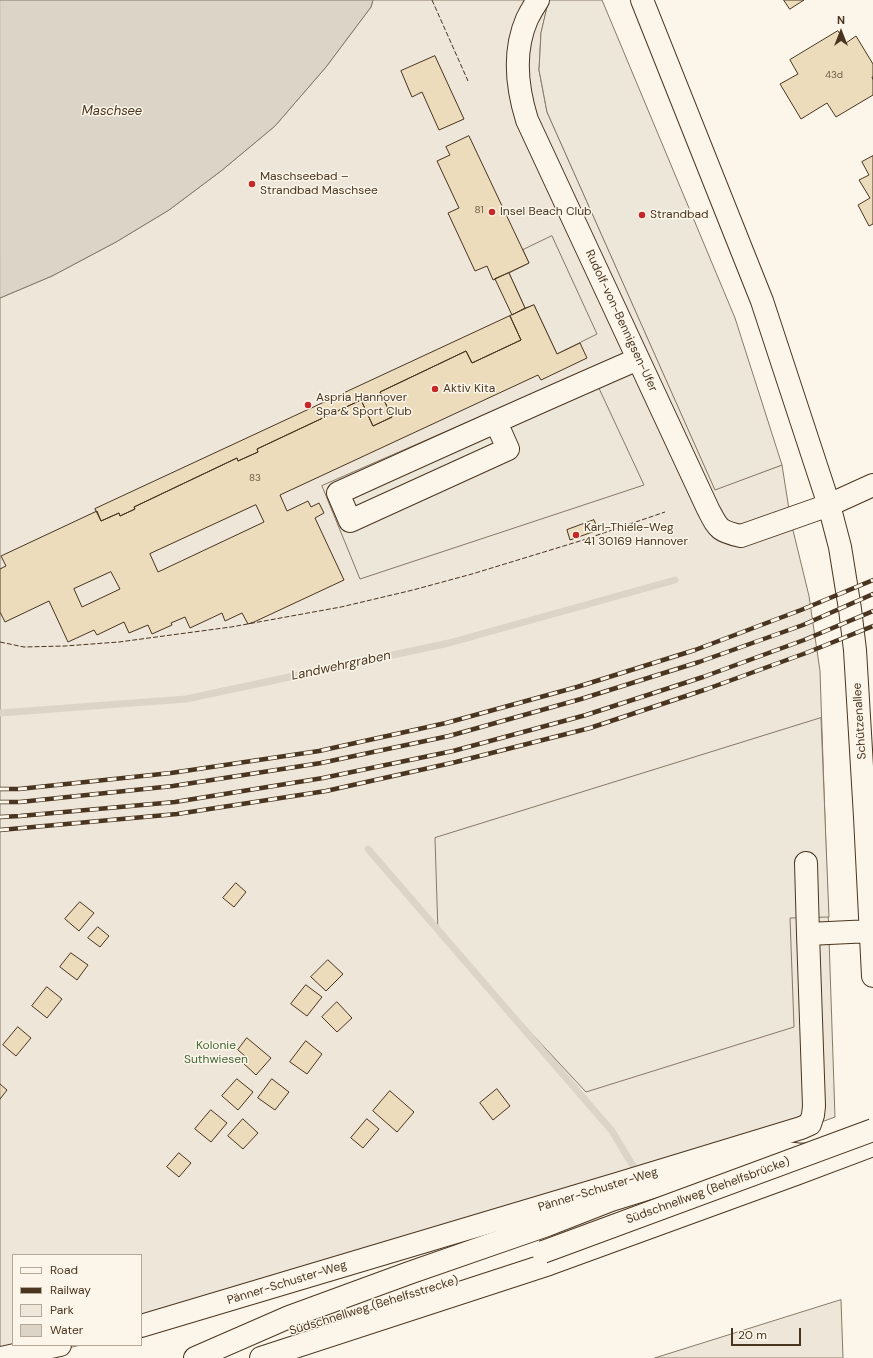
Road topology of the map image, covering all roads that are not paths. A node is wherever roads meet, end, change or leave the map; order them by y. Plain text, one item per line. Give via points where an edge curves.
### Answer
1 (538, 0) edge
2 (642, 0) edge
3 (638, 359) junction
4 (496, 422) junction
5 (873, 485) edge
6 (829, 505) junction
7 (806, 863) dead end
8 (871, 931) junction
9 (808, 934) junction
10 (873, 976) edge
11 (873, 1131) edge
12 (873, 1145) edge
13 (546, 1258) junction
14 (142, 1326) edge
15 (55, 1346) edge
16 (1, 1358) edge
17 (195, 1358) edge
18 (204, 1358) edge
19 (260, 1358) edge

1 - 3 main road, Rudolf-von-Bennigsen-Ufer via 527,20 520,43 520,97 527,120
2 - 6 main road via 762,301
3 - 4 main road
3 - 6 main road, Rudolf-von-Bennigsen-Ufer via 718,528 729,534 741,536
4 - 4 main road via 338,494 350,521 508,449
5 - 6 main road, Rudolf-von-Bennigsen-Ufer
6 - 8 main road, Schützenallee via 847,585 856,657
7 - 9 main road
8 - 9 main road
8 - 10 main road, Schützenallee
9 - 14 main road, Pänner-Schuster-Weg via 814,1106 810,1124 663,1171
11 - 13 main road, Südschnellweg (Behelfsbrücke), bridge
11 - 17 main road via 820,1152 802,1155 777,1152 757,1155 611,1200 289,1317
12 - 13 main road, Südschnellweg (Behelfsbrücke)
13 - 18 main road, Südschnellweg (Behelfsstrecke)
13 - 19 main road, Südschnellweg (Behelfsstrecke)
15 - 16 main road

